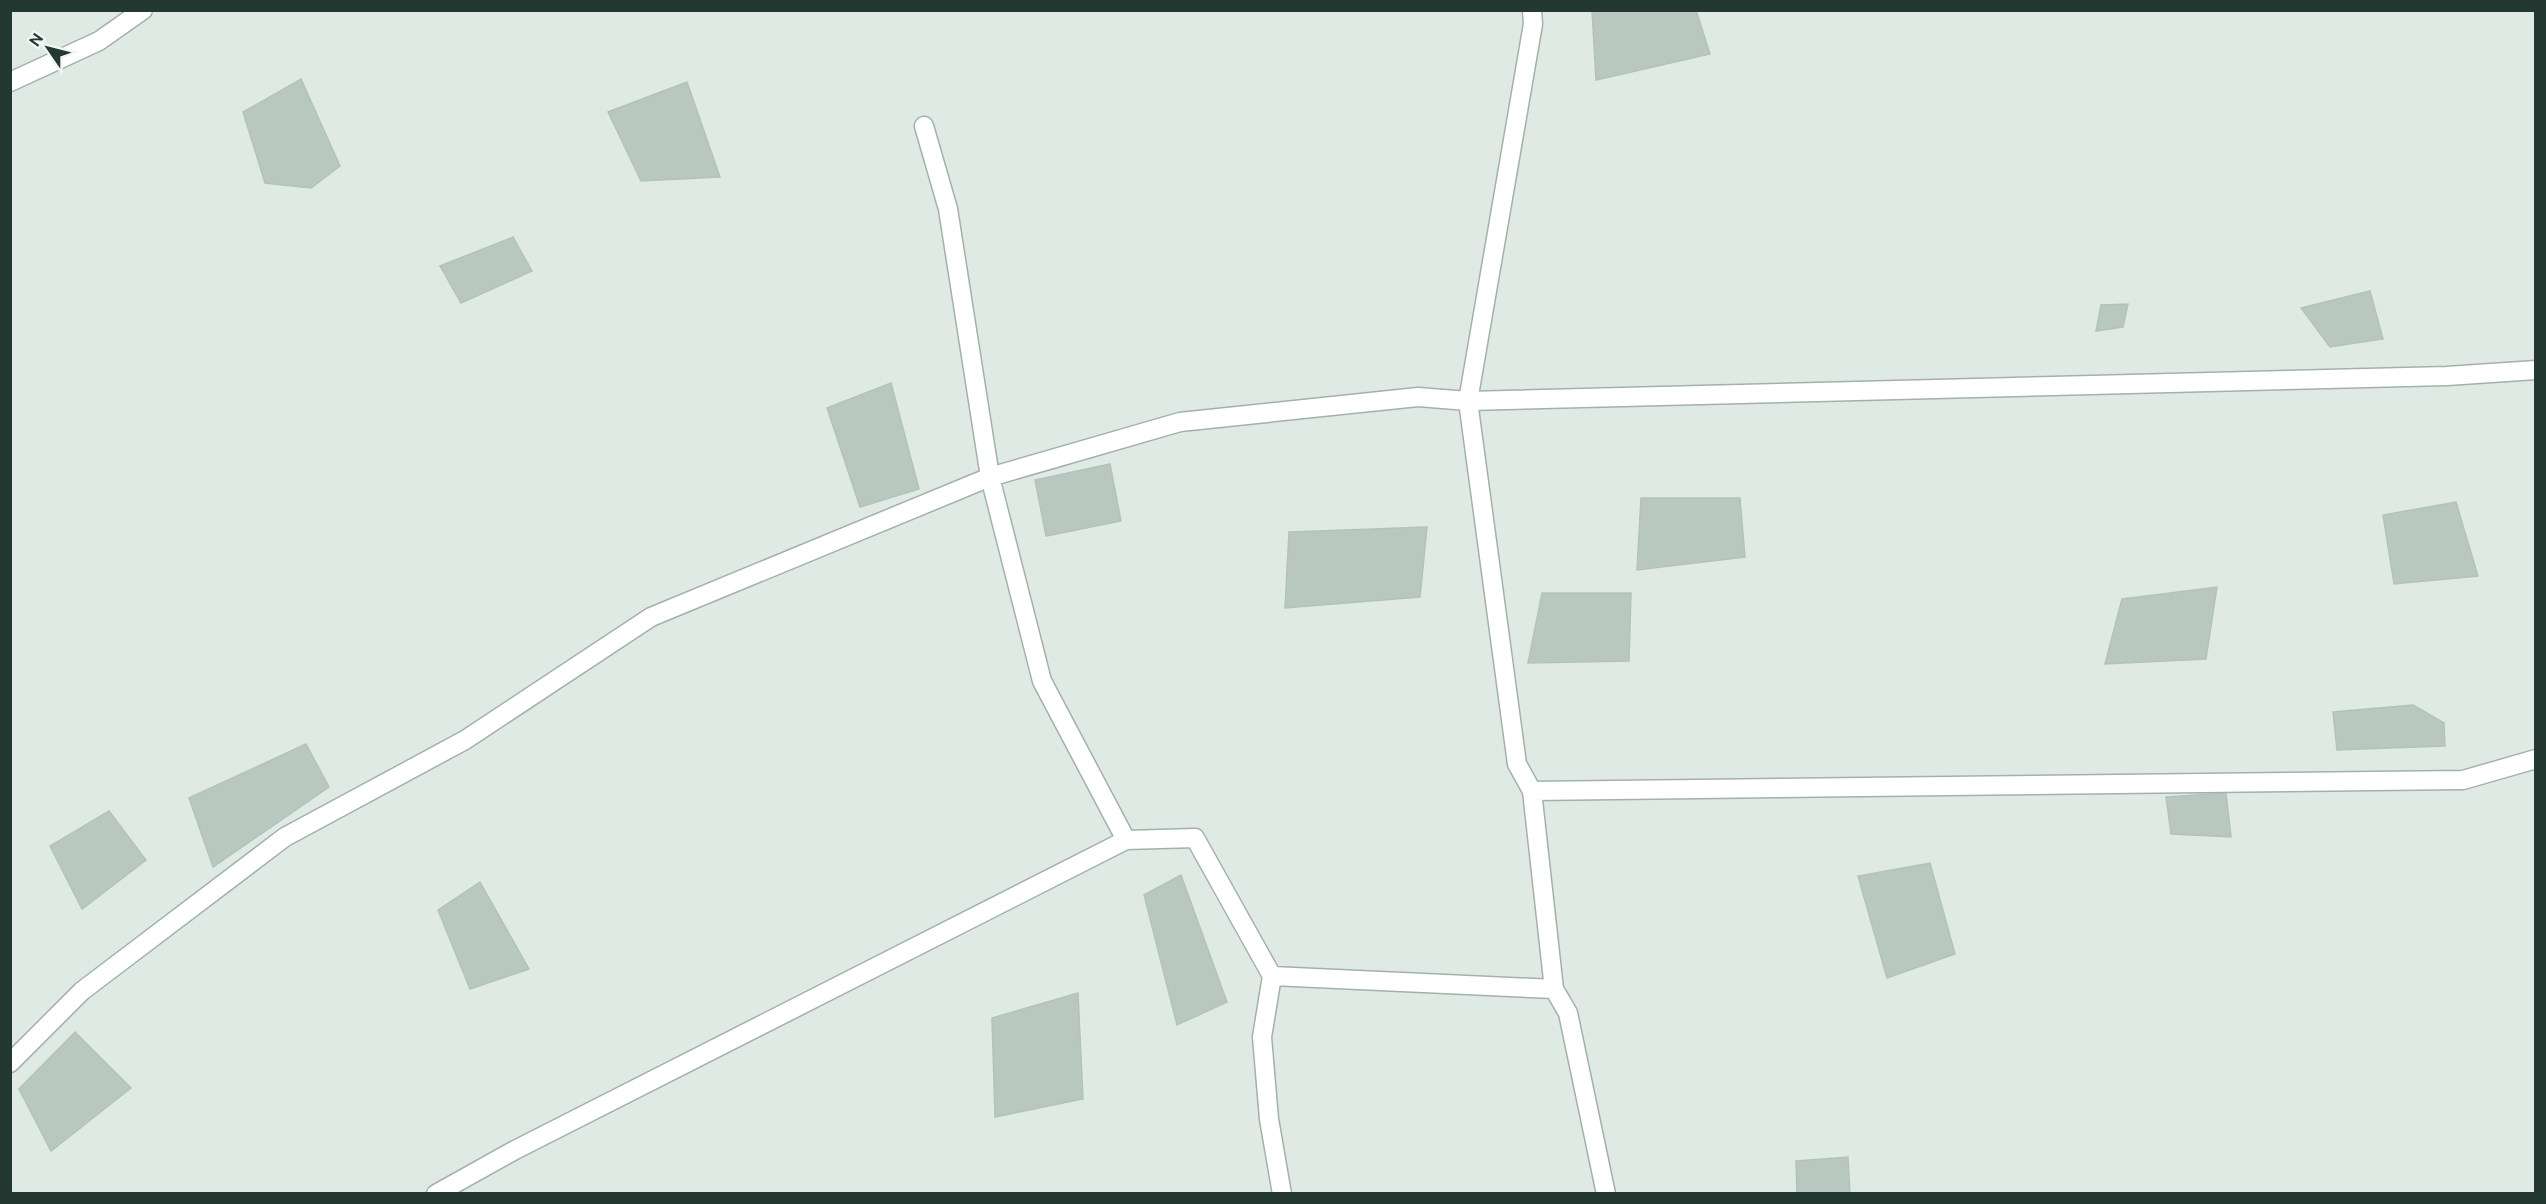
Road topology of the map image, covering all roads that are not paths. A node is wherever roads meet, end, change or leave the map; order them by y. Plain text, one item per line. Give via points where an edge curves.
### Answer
1 (143, 10) edge
2 (1532, 10) edge
3 (10, 82) edge
4 (924, 126) dead end
5 (2535, 370) edge
6 (1467, 401) junction
7 (990, 477) junction
8 (2535, 759) edge
9 (1532, 791) junction
10 (1126, 840) junction
11 (1272, 976) junction
12 (1554, 990) junction
13 (10, 1063) edge
14 (436, 1194) edge
15 (1282, 1194) edge
16 (1605, 1194) edge

1 - 3 street via 99,41
2 - 6 street via 1533,24
4 - 7 street via 948,209
5 - 6 street via 2447,376
6 - 7 street via 1418,397 1180,422
6 - 9 street via 1517,764
7 - 10 street via 1042,681
7 - 13 street via 651,617 465,740 285,837 82,991
8 - 9 street via 2463,780
9 - 12 street
10 - 11 street via 1195,838
10 - 14 street via 515,1150
11 - 12 street
11 - 15 street via 1262,1037 1269,1119
12 - 16 street via 1568,1013

